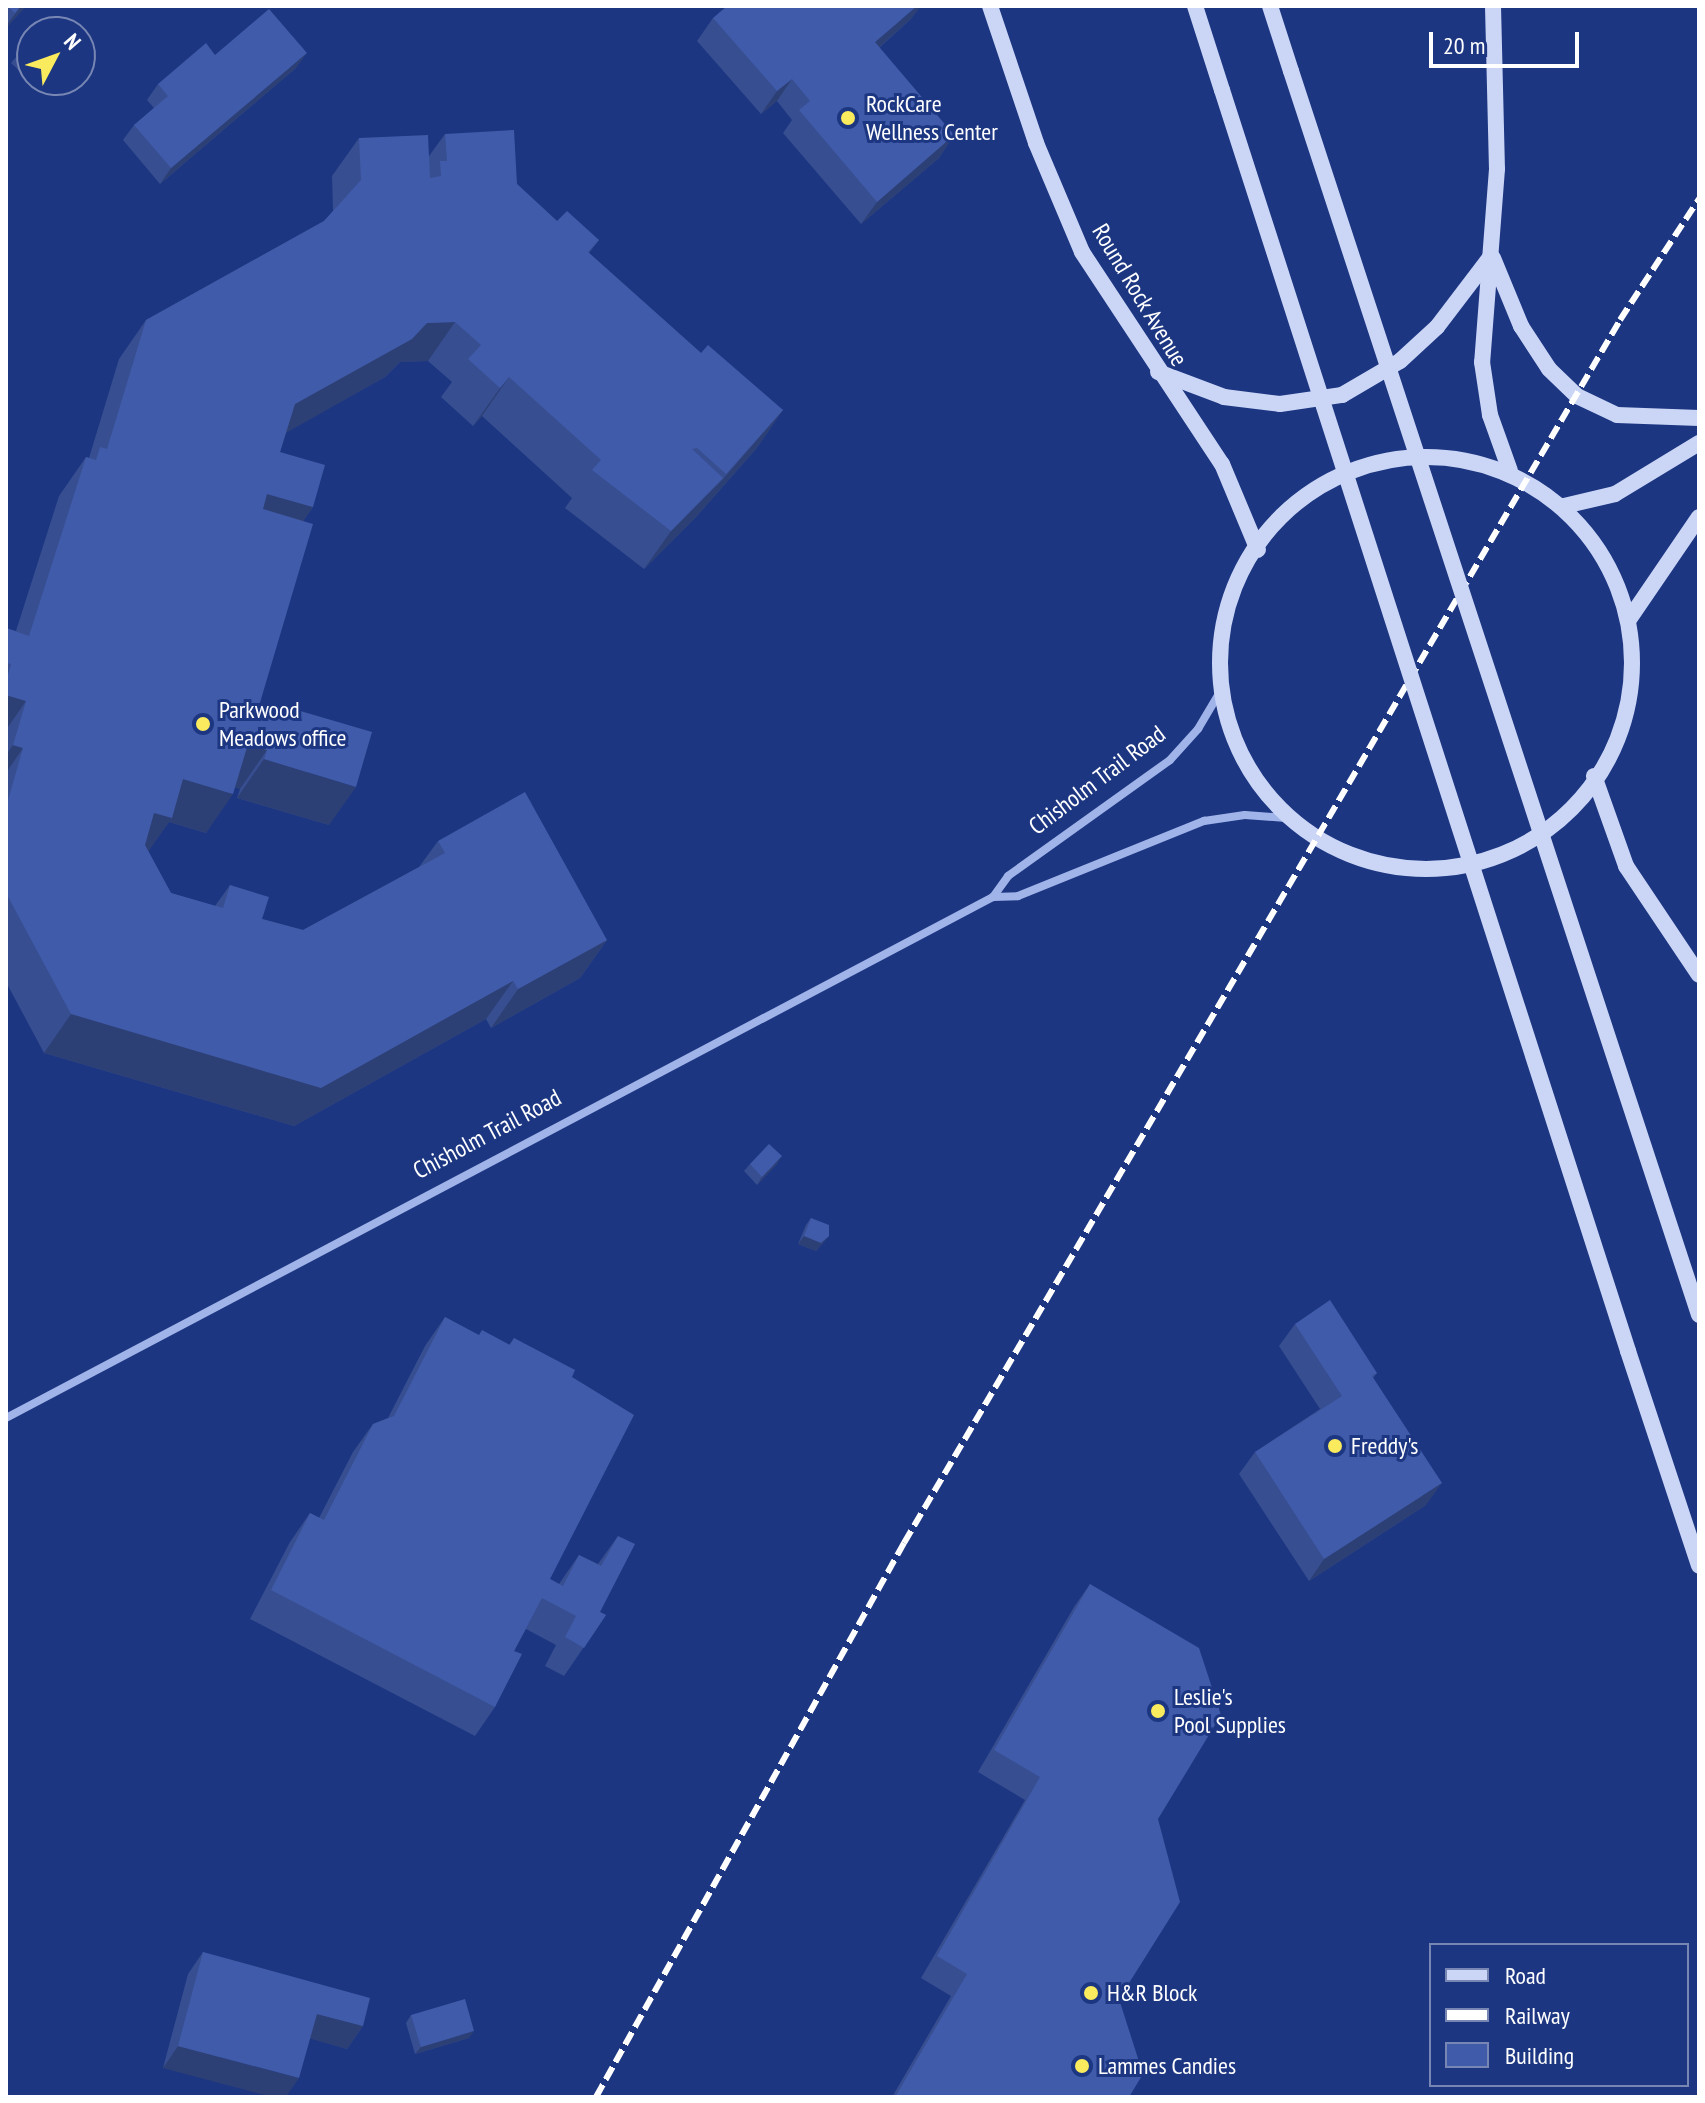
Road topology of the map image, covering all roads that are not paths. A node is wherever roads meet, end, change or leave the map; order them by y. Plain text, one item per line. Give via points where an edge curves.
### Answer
1 (990, 6) edge
2 (1195, 6) edge
3 (1270, 6) edge
4 (1493, 6) edge
5 (1492, 254) junction
6 (1157, 371) junction
7 (1699, 418) edge
8 (1699, 443) edge
9 (1510, 471) junction
10 (1564, 506) junction
11 (1699, 517) edge
12 (1258, 550) junction
13 (1630, 618) junction
14 (1220, 692) junction
15 (1594, 776) junction
16 (1286, 818) junction
17 (993, 897) junction
18 (1699, 975) edge
19 (1699, 1315) edge
20 (6, 1418) edge
21 (1699, 1566) edge

1 - 6 main road, Round Rock Avenue via 1036,143 1082,252
2 - 21 main road, bridge
3 - 19 main road, bridge
4 - 5 main road via 1497,169
5 - 6 main road via 1437,327 1400,361 1342,395 1280,404 1224,397
5 - 7 main road via 1521,326 1549,369 1577,396 1617,415
5 - 9 main road via 1482,362 1490,415
6 - 12 main road, Round Rock Avenue via 1222,464
8 - 10 main road via 1615,494
9 - 10 main road
9 - 12 main road via 1431,457 1364,469 1304,501
10 - 13 main road via 1608,558
11 - 13 main road
12 - 14 main road via 1225,626
13 - 15 main road via 1633,660 1628,700 1616,739
14 - 16 main road via 1239,756 1260,791
14 - 17 street, Chisholm Trail Road via 1198,729 1170,760 1008,876
15 - 16 main road via 1559,816 1514,846 1435,868 1395,867 1333,851
15 - 18 main road via 1626,866
16 - 17 street, Chisholm Trail Road via 1245,815 1204,821 1018,896
17 - 20 street, Chisholm Trail Road

